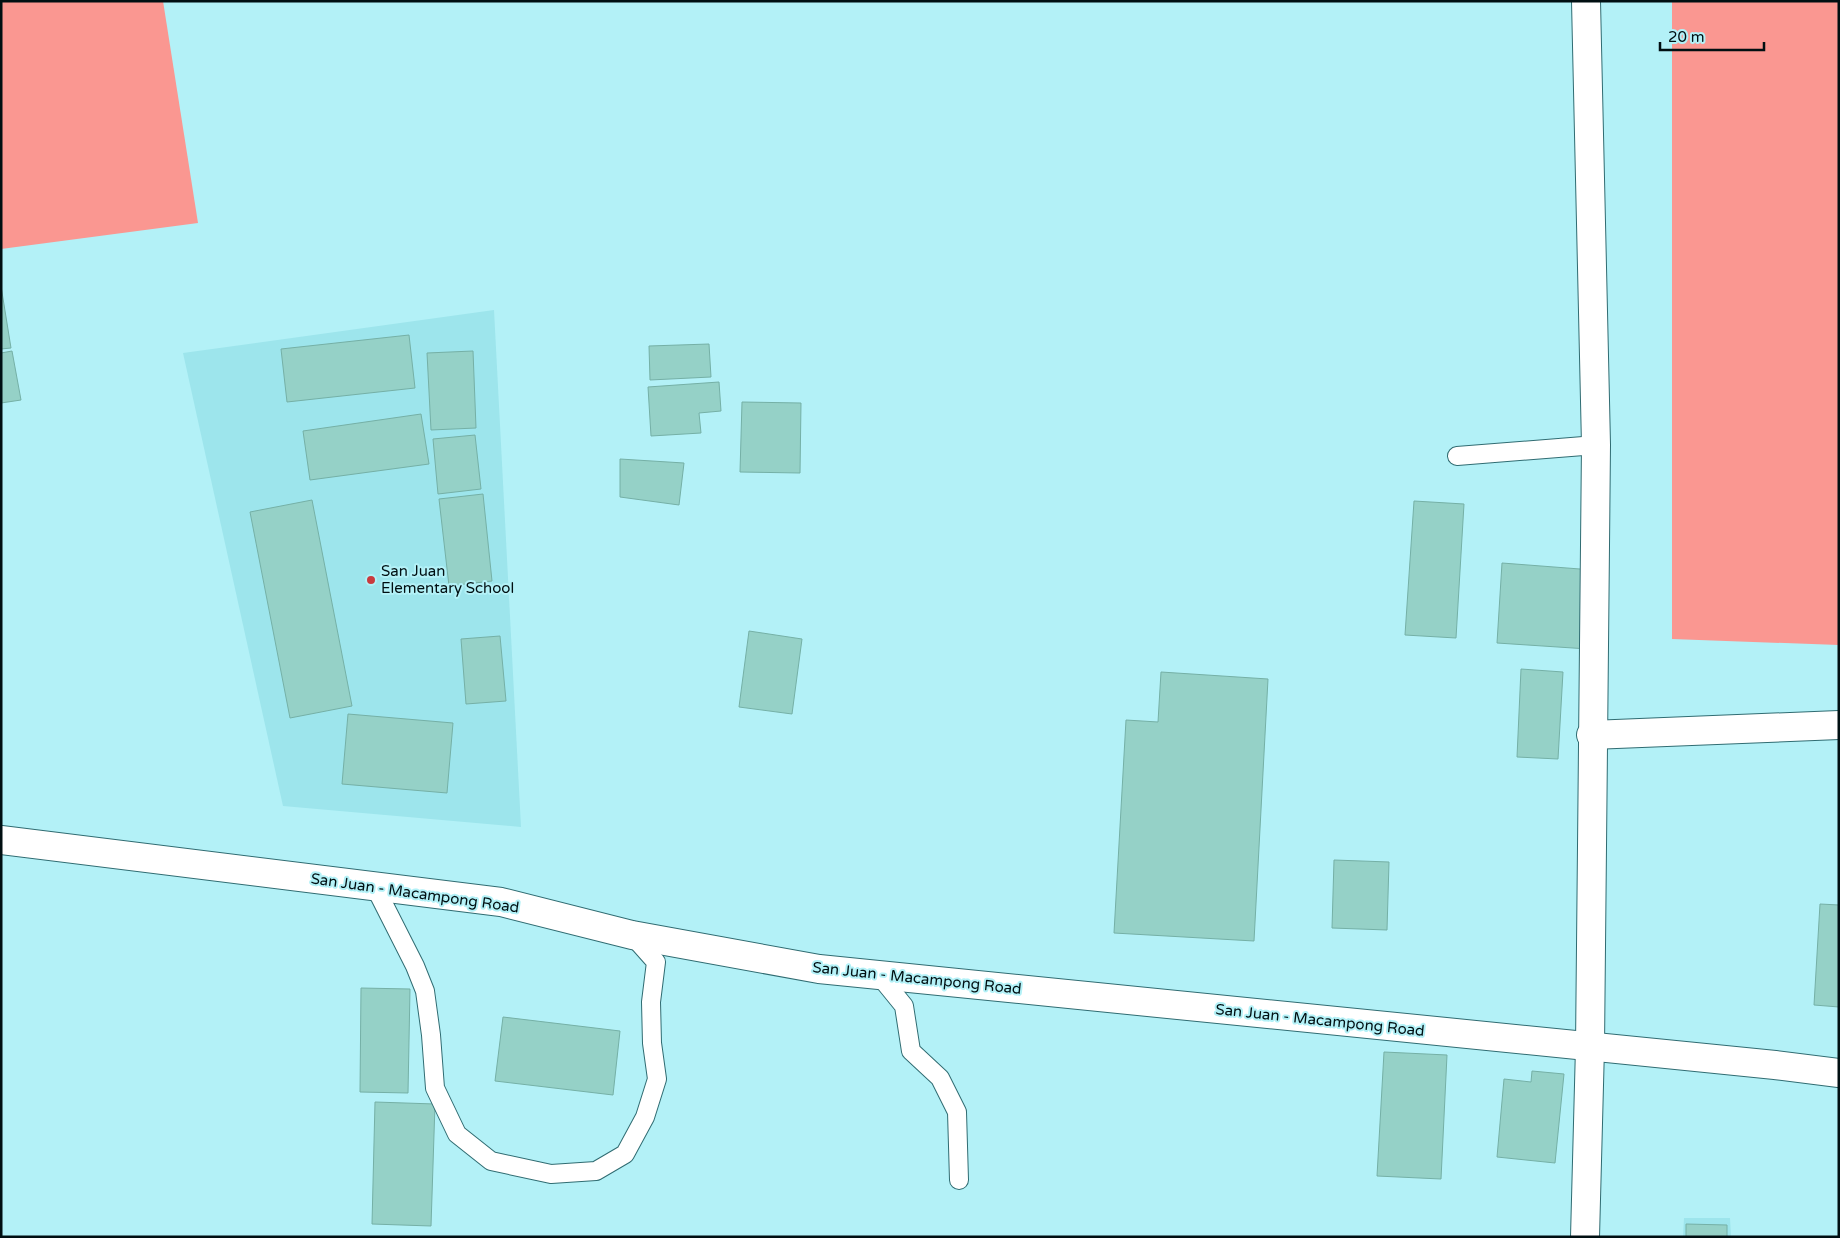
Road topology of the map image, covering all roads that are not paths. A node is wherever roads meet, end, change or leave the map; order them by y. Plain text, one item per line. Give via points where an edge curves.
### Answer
1 (1586, 1) edge
2 (1596, 446) junction
3 (1457, 456) dead end
4 (1839, 725) edge
5 (1592, 735) junction
6 (1, 840) edge
7 (375, 887) junction
8 (632, 935) junction
9 (878, 974) junction
10 (1590, 1047) junction
11 (1839, 1073) edge
12 (959, 1180) dead end
13 (1585, 1237) edge

1 - 2 street
2 - 3 lane
2 - 5 street
4 - 5 street
5 - 10 street
6 - 7 street, San Juan - Macampong Road
7 - 8 street, San Juan - Macampong Road via 502,902
7 - 8 lane via 425,992 435,1088 456,1134 491,1161 551,1174 596,1171 625,1154 645,1117 657,1079 651,1002 656,962
8 - 9 street, San Juan - Macampong Road via 819,969
9 - 10 street, San Juan - Macampong Road
9 - 12 lane via 904,1006 911,1051 940,1078 957,1112
10 - 11 street, San Juan - Macampong Road
10 - 13 street

